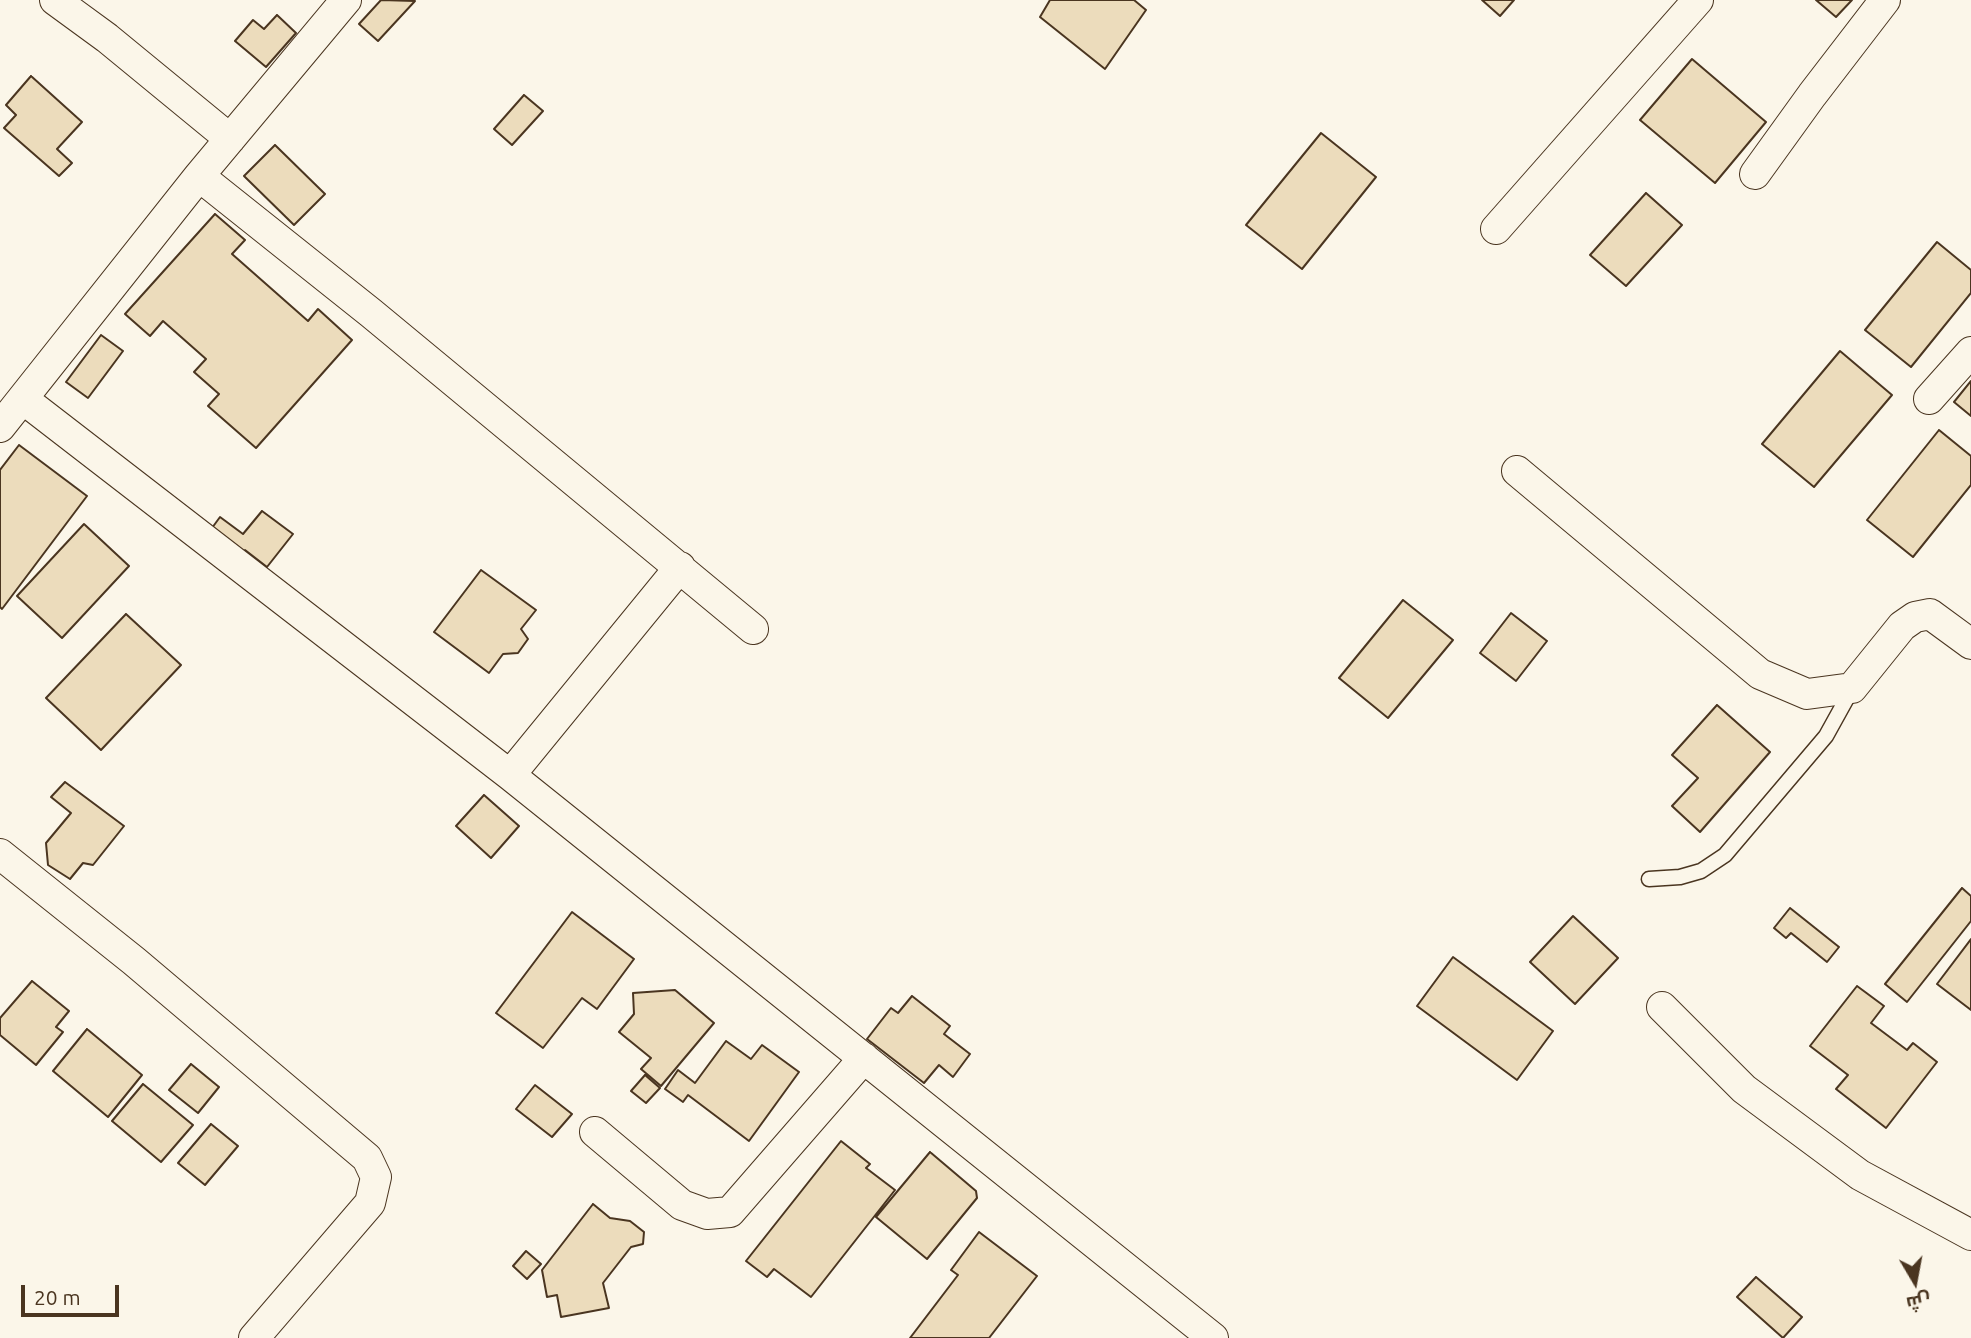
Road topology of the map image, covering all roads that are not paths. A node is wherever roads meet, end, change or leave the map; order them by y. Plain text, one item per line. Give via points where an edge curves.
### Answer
1 (55, 0) edge
2 (346, 0) edge
3 (1666, 0) edge
4 (1698, 0) edge
5 (1885, 0) edge
6 (230, 139) junction
7 (1755, 174) dead end
8 (199, 176) junction
9 (1496, 229) dead end
10 (1971, 352) edge
11 (23, 399) junction
12 (1929, 399) dead end
13 (0, 427) edge
14 (1517, 471) dead end
15 (680, 567) junction
16 (753, 629) dead end
17 (1971, 644) edge
18 (1852, 688) junction
19 (510, 775) junction
20 (0, 854) edge
21 (1648, 880) dead end
22 (1662, 1007) dead end
23 (864, 1058) junction
24 (595, 1132) dead end
25 (1971, 1235) edge
26 (254, 1338) edge
27 (1213, 1338) edge

1 - 6 street
2 - 6 street
3 - 4 street
4 - 9 street
5 - 7 street
6 - 8 street
8 - 11 street
8 - 15 street
10 - 12 street
11 - 13 street
11 - 19 street
14 - 18 street via 1760,674 1807,694
15 - 16 street
15 - 19 street
17 - 18 street via 1930,614 1915,617 1902,626
18 - 21 lane via 1826,736 1725,855 1701,871
19 - 23 street
20 - 26 street via 367,1157 376,1177 370,1203
22 - 25 street via 1744,1089 1860,1175
23 - 24 street via 730,1212 707,1214 682,1205
23 - 27 street

